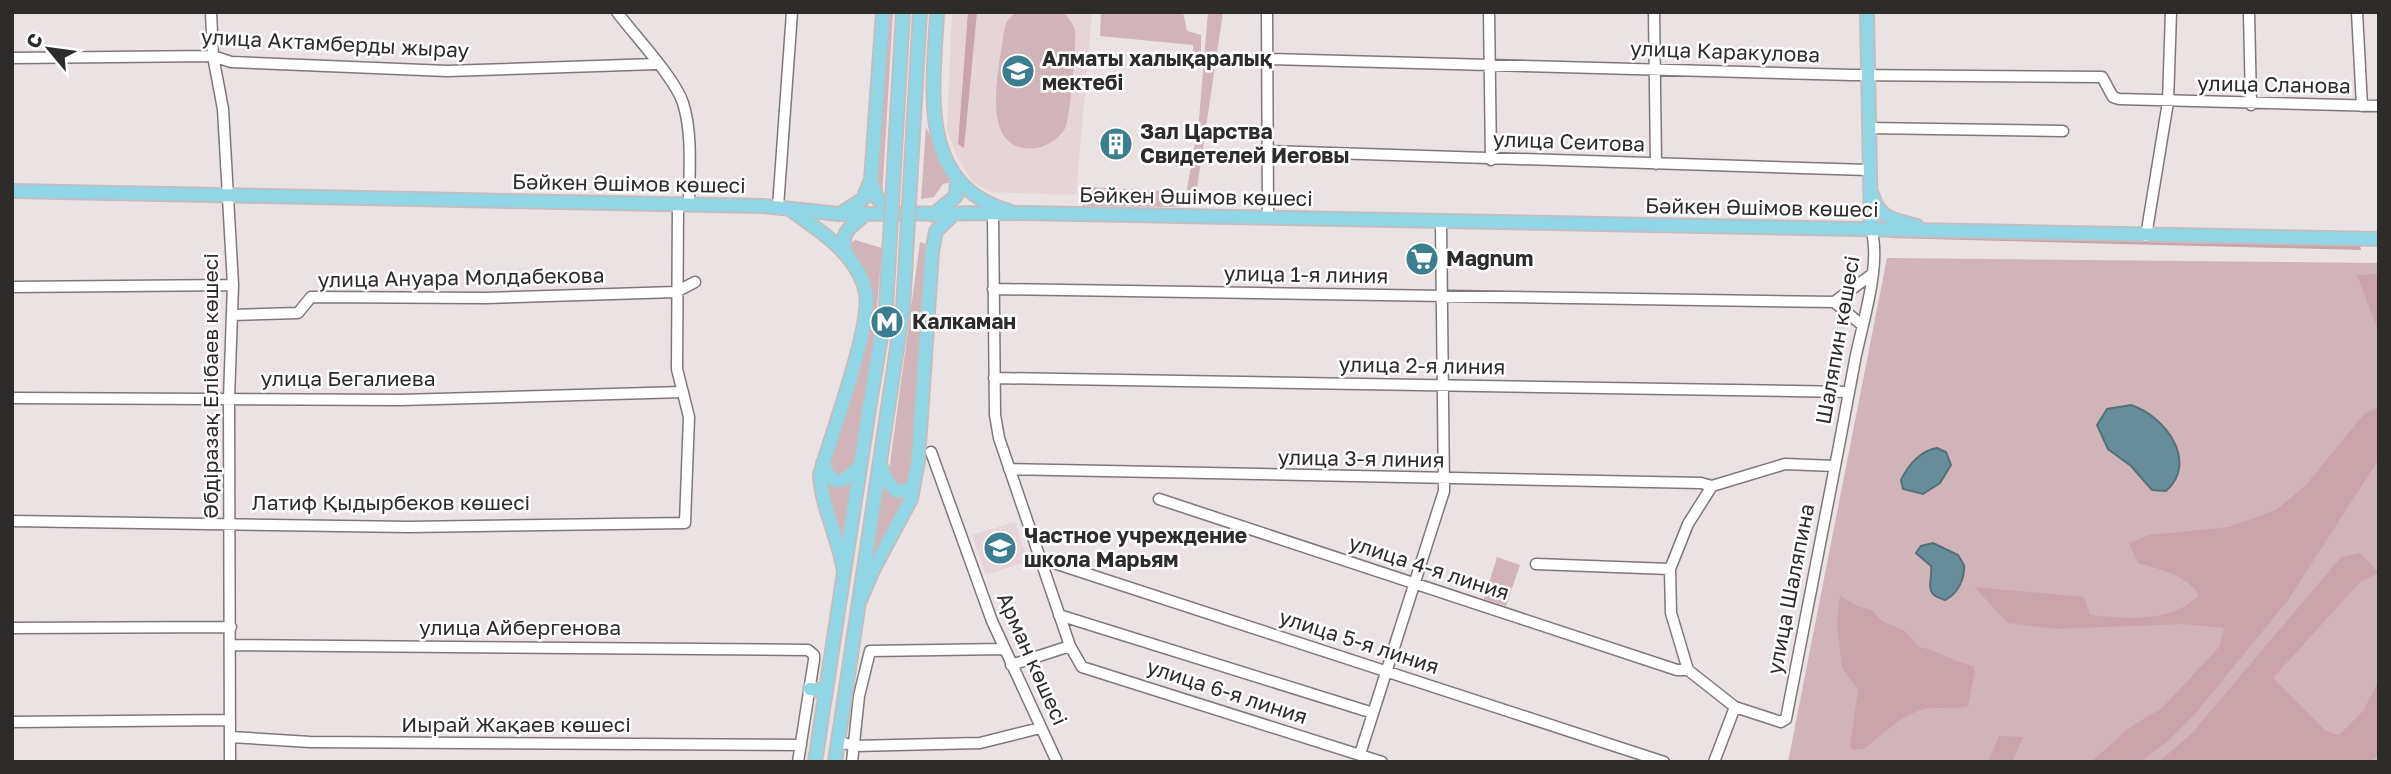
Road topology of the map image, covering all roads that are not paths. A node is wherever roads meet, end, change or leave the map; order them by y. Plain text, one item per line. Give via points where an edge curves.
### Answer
1 (211, 12) edge
2 (617, 12) edge
3 (792, 12) edge
4 (883, 12) edge
5 (903, 12) edge
6 (920, 12) edge
7 (937, 12) edge
8 (1267, 12) edge
9 (1489, 12) edge
10 (1654, 12) edge
11 (1867, 12) edge
12 (2171, 12) edge
13 (2249, 12) edge
14 (2357, 12) edge
15 (213, 56) junction
16 (12, 58) edge
17 (1268, 59) junction
18 (656, 64) junction
19 (1491, 64) junction
20 (1655, 68) junction
21 (1868, 75) junction
22 (2168, 102) junction
23 (2251, 105) junction
24 (2362, 106) junction
25 (2379, 106) edge
26 (1868, 128) junction
27 (2063, 131) dead end
28 (1268, 151) junction
29 (1491, 160) junction
30 (1656, 164) junction
31 (1868, 170) junction
32 (957, 179) junction
33 (871, 180) junction
34 (12, 191) edge
35 (227, 195) junction
36 (684, 205) junction
37 (782, 207) junction
38 (839, 214) junction
39 (866, 214) junction
40 (1018, 214) junction
41 (896, 215) junction
42 (913, 215) junction
43 (933, 215) junction
44 (953, 215) junction
45 (993, 215) junction
46 (1268, 218) junction
47 (1441, 222) junction
48 (1871, 229) junction
49 (1938, 232) junction
50 (2146, 236) junction
51 (2379, 239) edge
52 (932, 252) junction
53 (847, 256) junction
54 (1871, 275) junction
55 (695, 282) dead end
56 (233, 285) junction
57 (12, 287) edge
58 (993, 289) junction
59 (676, 292) junction
60 (1444, 296) junction
61 (1834, 302) junction
62 (233, 315) junction
63 (1862, 325) junction
64 (994, 378) junction
65 (1444, 386) junction
66 (683, 392) junction
67 (1849, 392) junction
68 (12, 398) edge
69 (229, 398) junction
70 (931, 452) dead end
71 (824, 463) junction
72 (860, 465) junction
73 (881, 466) junction
74 (1835, 466) junction
75 (1009, 469) junction
76 (1444, 480) junction
77 (915, 484) junction
78 (1712, 486) junction
79 (1159, 499) dead end
80 (12, 521) edge
81 (229, 522) junction
82 (1041, 562) junction
83 (1536, 564) dead end
84 (1670, 569) junction
85 (844, 571) junction
86 (1414, 584) junction
87 (859, 603) junction
88 (1059, 615) junction
89 (231, 627) junction
90 (12, 628) edge
91 (231, 645) junction
92 (1070, 646) junction
93 (1003, 649) junction
94 (1011, 665) junction
95 (1688, 670) junction
96 (1386, 671) junction
97 (810, 689) junction
98 (826, 691) junction
99 (853, 695) junction
100 (1735, 707) junction
101 (1373, 713) junction
102 (822, 715) junction
103 (843, 717) junction
104 (229, 720) junction
105 (12, 722) edge
106 (1040, 728) junction
107 (231, 737) junction
108 (840, 742) junction
109 (801, 745) junction
110 (854, 746) junction
111 (1360, 754) junction
112 (230, 762) edge
113 (798, 762) edge
114 (815, 762) edge
115 (835, 762) edge
116 (852, 762) edge
117 (1057, 762) edge
118 (1382, 762) edge
119 (1664, 762) edge
120 (1714, 762) edge

1 - 15 street, Әбдіразақ Елібаев көшесі
2 - 18 street
3 - 37 street
4 - 33 main road
5 - 72 main road, bridge via 886,307
6 - 73 main road, bridge via 903,308
7 - 32 main road via 933,119
8 - 17 street
9 - 19 street
10 - 20 street
11 - 21 main road, Шаляпин көшесі
12 - 22 street
13 - 23 street
14 - 24 street
15 - 16 street, улица Актамберды жырау
15 - 18 street, улица Актамберды жырау via 231,62 447,71
15 - 35 street, Әбдіразақ Елібаев көшесі via 223,109
17 - 19 street, улица Каракулова
17 - 28 street
18 - 36 street via 682,101 688,129
19 - 20 street, улица Каракулова
19 - 29 street
20 - 21 street, улица Каракулова
20 - 30 street
21 - 22 street, улица Каракулова via 2102,77 2113,97
21 - 26 main road, Шаляпин көшесі
22 - 23 street, улица Сланова
22 - 50 street
23 - 24 street, улица Сланова
24 - 25 street, улица Сланова
26 - 27 street
26 - 31 main road, Шаляпин көшесі
28 - 29 street, улица Сеитова
28 - 46 street
29 - 30 street, улица Сеитова
30 - 31 street, улица Сеитова
31 - 48 main road, Шаляпин көшесі
31 - 49 main road via 1875,207 1882,215
32 - 40 main road via 989,204
32 - 43 main road via 956,196
33 - 38 main road via 863,198
33 - 41 main road via 877,198
34 - 35 main road, Бәйкен Әшімов көшесі
35 - 36 main road, Бәйкен Әшімов көшесі
35 - 56 street, Әбдіразақ Елібаев көшесі
36 - 37 main road, Бәйкен Әшімов көшесі
36 - 59 street
37 - 38 main road, Бәйкен Әшімов көшесі
37 - 53 main road via 828,236
38 - 39 main road, Бәйкен Әшімов көшесі
39 - 41 main road, Бәйкен Әшімов көшесі
39 - 53 main road via 844,235
40 - 45 main road, Бәйкен Әшімов көшесі
40 - 46 main road, Бәйкен Әшімов көшесі
41 - 42 main road, Бәйкен Әшімов көшесі
42 - 43 main road, Бәйкен Әшімов көшесі
42 - 52 main road via 931,232
43 - 44 main road, Бәйкен Әшімов көшесі
44 - 45 main road, Бәйкен Әшімов көшесі
44 - 52 main road via 936,231
45 - 58 street
46 - 47 main road, Бәйкен Әшімов көшесі
47 - 48 main road, Бәйкен Әшімов көшесі
47 - 60 street
48 - 49 main road, Бәйкен Әшімов көшесі
48 - 54 street, Шаляпин көшесі via 1875,243
49 - 50 main road, Бәйкен Әшімов көшесі
50 - 51 main road, Бәйкен Әшімов көшесі
52 - 77 main road
53 - 71 main road via 860,277 867,304
54 - 61 street
54 - 63 street, Шаляпин көшесі
55 - 59 street, улица Ануара Молдабекова
56 - 57 street
56 - 62 street, Әбдіразақ Елібаев көшесі
58 - 60 street, улица 1-я линия
58 - 64 street
59 - 62 street, улица Ануара Молдабекова via 310,297 298,313
59 - 66 street via 677,369
60 - 61 street, улица 1-я линия
60 - 65 street
61 - 63 street
62 - 69 street, Әбдіразақ Елібаев көшесі
63 - 67 street, Шаляпин көшесі
64 - 65 street, улица 2-я линия
64 - 75 street via 995,415
65 - 67 street, улица 2-я линия
65 - 76 street
66 - 69 street, улица Бегалиева via 400,400
66 - 81 street, Латиф Қыдырбеков көшесі via 689,417 685,523 409,527
67 - 74 street, Шаляпин көшесі
68 - 69 street, улица Бегалиева
69 - 81 street, Әбдіразақ Елібаев көшесі
70 - 93 street, Арман көшесі
71 - 72 main road via 836,481 846,480
71 - 85 main road via 821,486
72 - 85 main road
73 - 77 main road via 896,491 907,491
73 - 87 main road
74 - 78 street via 1785,464
74 - 100 street, улица Шаляпина via 1786,719 1781,722
75 - 76 street, улица 3-я линия
75 - 82 street
76 - 78 street, улица 3-я линия
76 - 86 street
77 - 87 main road via 907,510
78 - 84 street via 1688,524
79 - 86 street, улица 4-я линия
80 - 81 street, Латиф Қыдырбеков көшесі
81 - 89 street, Әбдіразақ Елібаев көшесі
82 - 88 street
82 - 96 street, улица 5-я линия
83 - 84 street
84 - 95 street via 1671,613
85 - 98 main road
86 - 95 street, улица 4-я линия
86 - 96 street
87 - 99 main road
88 - 92 street
88 - 101 street
89 - 90 street
89 - 91 street, Әбдіразақ Елібаев көшесі
91 - 97 street, улица Айбергенова via 808,650 814,655
91 - 104 street, Әбдіразақ Елібаев көшесі
92 - 94 street
92 - 111 street, улица 6-я линия via 1082,667
93 - 94 street, Арман көшесі
93 - 99 street via 870,651
94 - 106 street, Арман көшесі
95 - 100 street
96 - 101 street
96 - 119 street, улица 5-я линия
97 - 98 main road
97 - 109 street
98 - 102 main road
99 - 103 main road
99 - 110 street
100 - 120 street
101 - 111 street
102 - 103 main road
102 - 114 main road
103 - 108 main road
104 - 105 street
104 - 107 street, Әбдіразақ Елібаев көшесі
106 - 110 street via 980,743
106 - 117 street, Арман көшесі
107 - 109 street, Иырай Жақаев көшесі via 310,742
107 - 112 street, Әбдіразақ Елібаев көшесі
108 - 110 street
108 - 115 main road
109 - 113 street
110 - 116 street
111 - 118 street, улица 6-я линия

